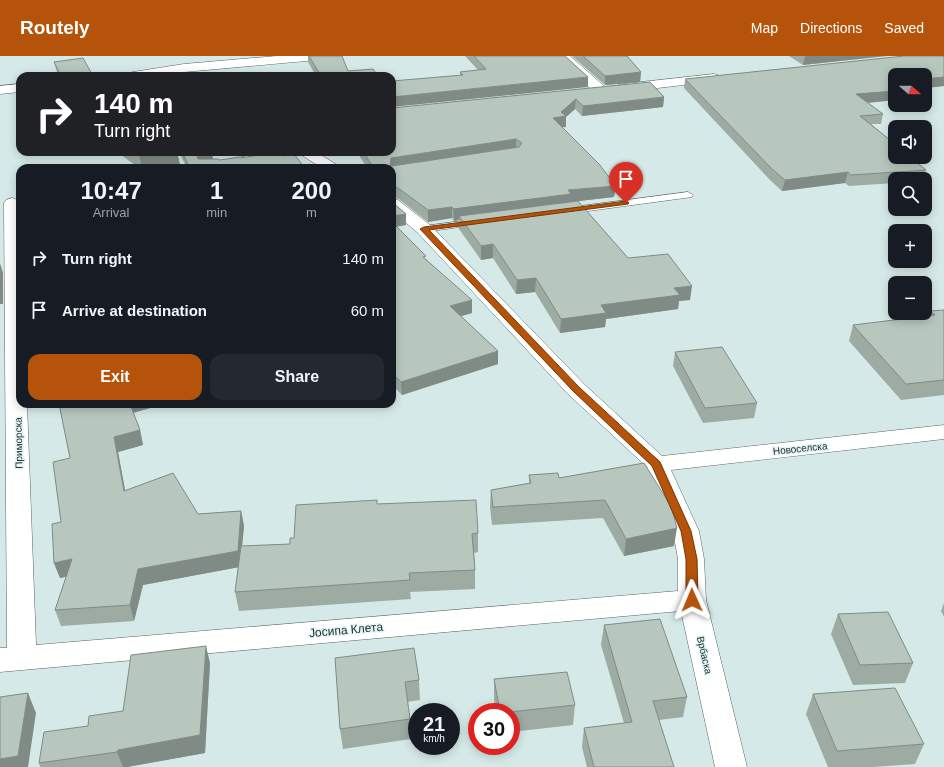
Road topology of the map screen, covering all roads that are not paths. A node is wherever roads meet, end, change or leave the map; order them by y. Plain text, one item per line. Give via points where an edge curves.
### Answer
1 (317, 56) edge
2 (563, 56) edge
3 (158, 72) edge
4 (726, 77) edge
5 (16, 88) edge
6 (0, 90) edge
7 (600, 90) junction
8 (584, 92) edge
9 (272, 156) edge
10 (312, 156) edge
11 (230, 164) edge
12 (326, 164) edge
13 (688, 195) dead end
14 (11, 203) edge
15 (396, 206) edge
16 (556, 212) edge
17 (486, 221) edge
18 (424, 229) junction
19 (944, 432) edge
20 (657, 464) junction
21 (692, 600) junction
22 (11, 659) edge
23 (731, 767) edge

1 - 3 street
2 - 7 street
4 - 7 street
5 - 6 street
7 - 8 street
9 - 11 street
10 - 12 street
13 - 16 lane
14 - 22 street, Приморска
15 - 18 street, Врбаска
17 - 18 lane
18 - 20 street, Врбаска via 576,389
19 - 20 street, Новоселска
20 - 21 street, Врбаска via 686,531 691,559
21 - 22 street, Јосипа Клета
21 - 23 street, Врбаска

